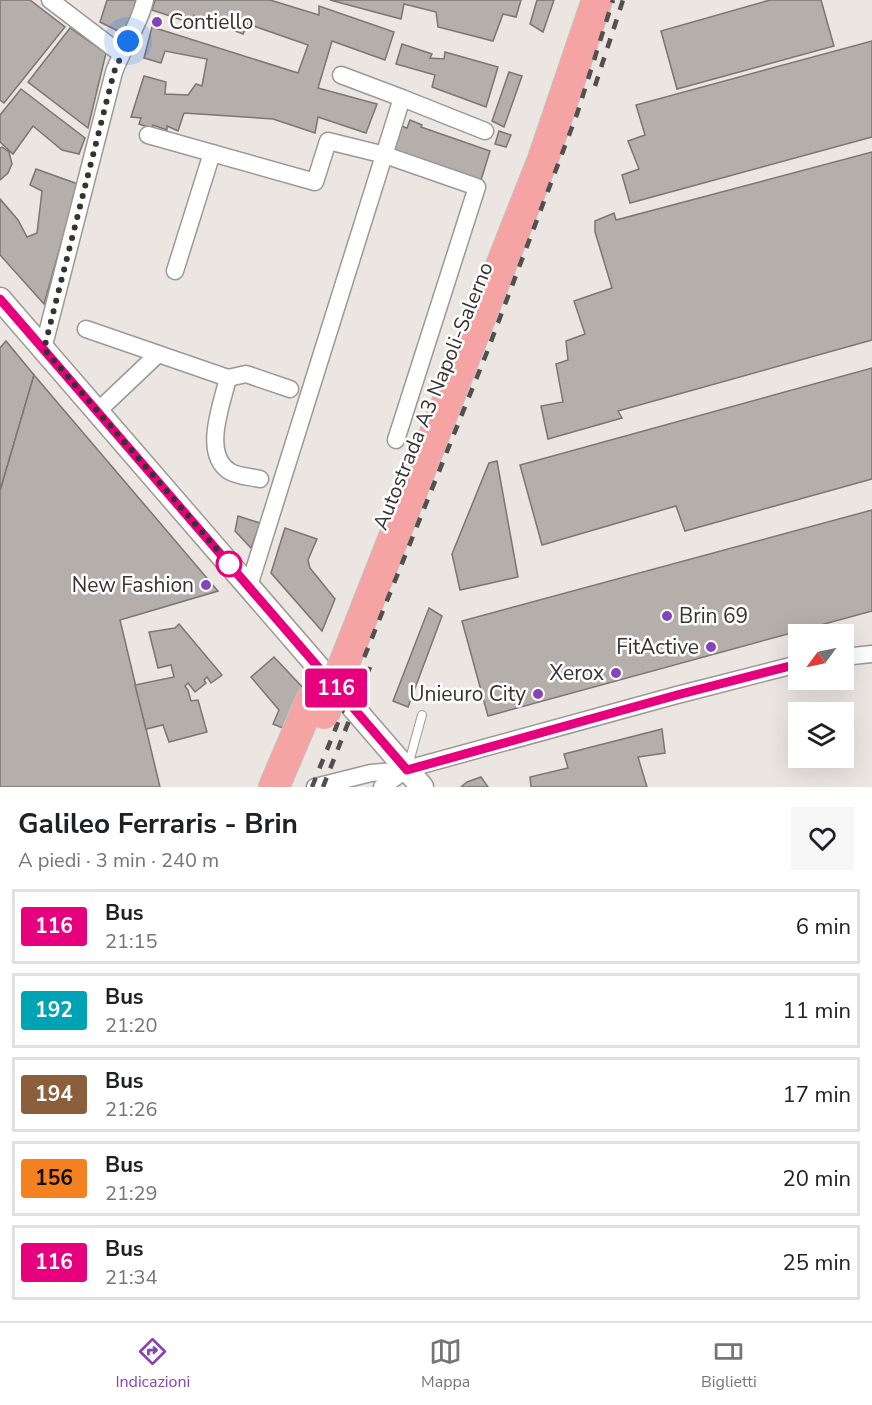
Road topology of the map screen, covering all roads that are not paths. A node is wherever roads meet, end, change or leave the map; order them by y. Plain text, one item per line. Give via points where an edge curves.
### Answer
1 (50, 0) edge
2 (145, 0) edge
3 (580, 0) edge
4 (597, 0) edge
5 (121, 54) junction
6 (341, 75) dead end
7 (402, 98) junction
8 (485, 131) dead end
9 (147, 135) dead end
10 (212, 153) junction
11 (385, 155) junction
12 (175, 271) dead end
13 (0, 299) edge
14 (86, 329) dead end
15 (44, 349) junction
16 (158, 354) junction
17 (228, 378) junction
18 (290, 389) dead end
19 (98, 411) junction
20 (396, 440) dead end
21 (260, 479) dead end
22 (249, 586) junction
23 (341, 650) junction
24 (872, 654) edge
25 (854, 656) edge
26 (788, 667) edge
27 (422, 715) dead end
28 (407, 770) junction
29 (293, 781) edge
30 (382, 787) edge
31 (422, 787) edge

1 - 5 street
2 - 5 street
3 - 23 highway, Autostrada A3 Napoli-Salerno via 528,155
4 - 23 highway, Autostrada A3 Napoli-Salerno via 543,159
5 - 15 street
6 - 7 street
7 - 8 street
7 - 11 street
9 - 10 street
10 - 11 street via 315,182 328,141
10 - 12 street
11 - 20 street via 477,187
11 - 22 street
13 - 15 main road
14 - 16 street
15 - 19 main road
16 - 17 street
16 - 19 street
17 - 18 street via 246,374
17 - 21 street via 214,436 217,458 229,472
19 - 22 main road
22 - 28 main road
23 - 29 highway, Autostrada A3 Napoli-Salerno, bridge
24 - 25 street
26 - 28 street
27 - 28 lane
28 - 29 street
28 - 30 street
28 - 31 main road

